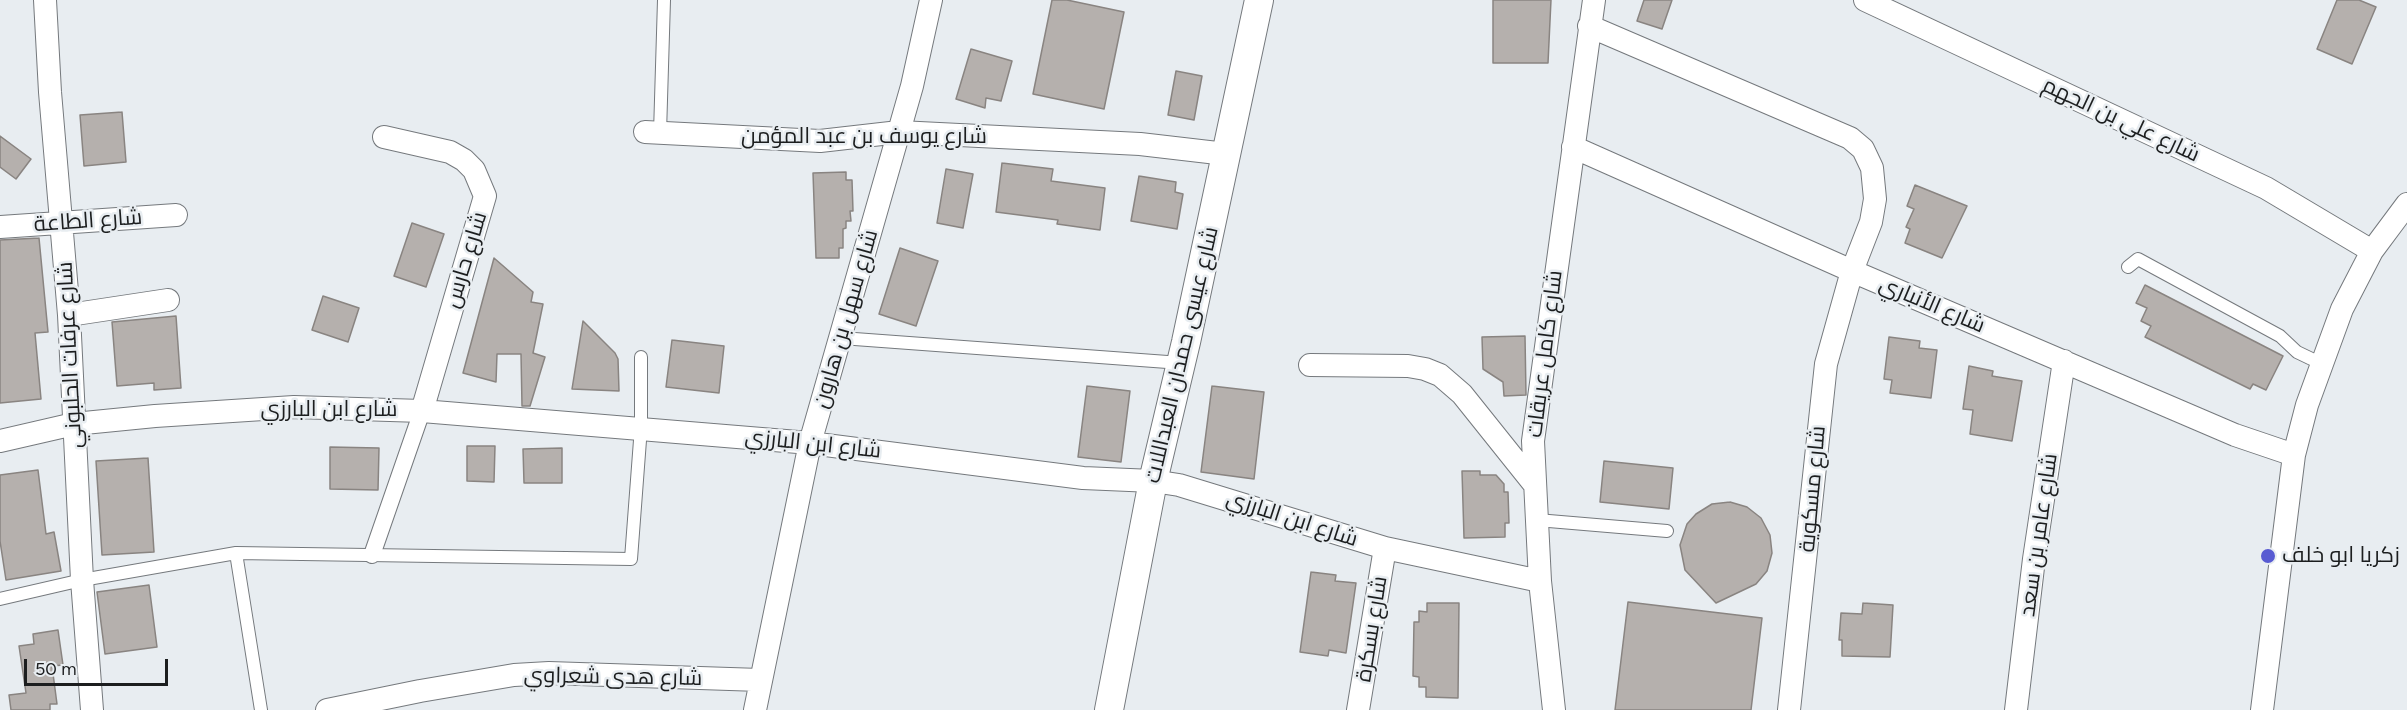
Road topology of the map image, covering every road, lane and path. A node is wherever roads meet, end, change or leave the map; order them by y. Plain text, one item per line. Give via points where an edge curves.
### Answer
1 (45, 0) edge
2 (664, 0) edge
3 (931, 0) edge
4 (942, 0) edge
5 (1259, 0) edge
6 (1594, 0) edge
7 (1865, 0) edge
8 (925, 22) junction
9 (1589, 26) junction
10 (652, 132) joint
11 (899, 132) junction
12 (384, 137) dead end
13 (1573, 147) junction
14 (1227, 154) junction
15 (2407, 204) edge
16 (176, 215) dead end
17 (62, 223) junction
18 (0, 227) edge
19 (2372, 251) junction
20 (2128, 267) dead end
21 (1852, 271) junction
22 (168, 300) dead end
23 (69, 315) junction
24 (841, 338) junction
25 (641, 357) dead end
26 (2064, 361) junction
27 (1180, 363) junction
28 (2320, 363) junction
29 (1310, 365) dead end
30 (422, 411) junction
31 (74, 424) junction
32 (641, 428) junction
33 (0, 441) edge
34 (810, 442) junction
35 (2294, 455) junction
36 (1153, 481) junction
37 (1534, 484) junction
38 (1537, 520) junction
39 (1668, 531) dead end
40 (1385, 548) junction
41 (236, 554) junction
42 (372, 555) junction
43 (82, 580) junction
44 (1539, 581) junction
45 (0, 599) edge
46 (760, 680) junction
47 (92, 710) edge
48 (261, 710) edge
49 (327, 710) edge
50 (755, 710) edge
51 (1109, 710) edge
52 (1358, 710) edge
53 (1554, 710) edge
54 (1789, 710) edge
55 (2016, 710) edge
56 (2262, 710) edge

1 - 17 street, شارع عرفات الحلبوني
2 - 10 lane
3 - 8 street, شارع سهل بن هارون
4 - 8 lane
5 - 14 street, شارع عيسى حمدان العبداللات
6 - 9 street, شارع كامل عريقات
7 - 19 street, شارع علي بن الجهم via 2266,188
8 - 11 street, شارع سهل بن هارون
9 - 13 street, شارع كامل عريقات
9 - 21 street, شارع مسكوية via 1850,138 1863,149 1872,168 1875,199 1871,222
10 - 11 street, شارع يوسف بن عبد المؤمن via 820,141
11 - 14 street, شارع يوسف بن عبد المؤمن via 1140,144
11 - 24 street, شارع سهل بن هارون
12 - 30 street, شارع حارس via 450,152 464,160 478,176 485,196
13 - 21 street, شارع الأنباري
13 - 37 street, شارع كامل عريقات via 1535,417
14 - 27 street, شارع عيسى حمدان العبداللات
15 - 19 street
16 - 17 street, شارع الطاعة
17 - 18 street, شارع الطاعة
17 - 23 street, شارع عرفات الحلبوني
19 - 28 street
20 - 28 lane via 2138,259 2280,336 2297,352
21 - 26 street, شارع الأنباري
21 - 54 street, شارع مسكوية via 1826,364
22 - 23 street
23 - 31 street, شارع عرفات الحلبوني
24 - 27 lane
24 - 34 street, شارع سهل بن هارون
25 - 32 lane
26 - 35 street, شارع الأنباري via 2235,435
26 - 55 street, شارع عامر بن سعد
27 - 36 street, شارع عيسى حمدان العبداللات
28 - 35 street
29 - 37 street via 1408,366 1440,375 1462,394
30 - 31 street, شارع ابن البارزي via 294,407
30 - 32 street, شارع ابن البارزي
30 - 42 street
31 - 33 street, شارع ابن البارزي
31 - 43 street, شارع عرفات الحلبوني
32 - 34 street, شارع ابن البارزي
32 - 42 lane via 631,558
34 - 36 street, شارع ابن البارزي via 1083,478
34 - 46 street, شارع سهل بن هارون
35 - 56 street
36 - 40 street, شارع ابن البارزي via 1213,493
36 - 51 street, شارع عيسى حمدان العبداللات
37 - 38 street, شارع كامل عريقات
38 - 39 lane
38 - 44 street, شارع كامل عريقات
40 - 44 street, شارع ابن البارزي
40 - 52 street, شارع بسكرة
41 - 42 lane
41 - 43 lane
41 - 48 lane
43 - 45 lane
43 - 47 street, شارع عرفات الحلبوني
44 - 53 street, شارع كامل عريقات
46 - 49 street, شارع هدى شعراوي via 514,675
46 - 50 street, شارع سهل بن هارون

